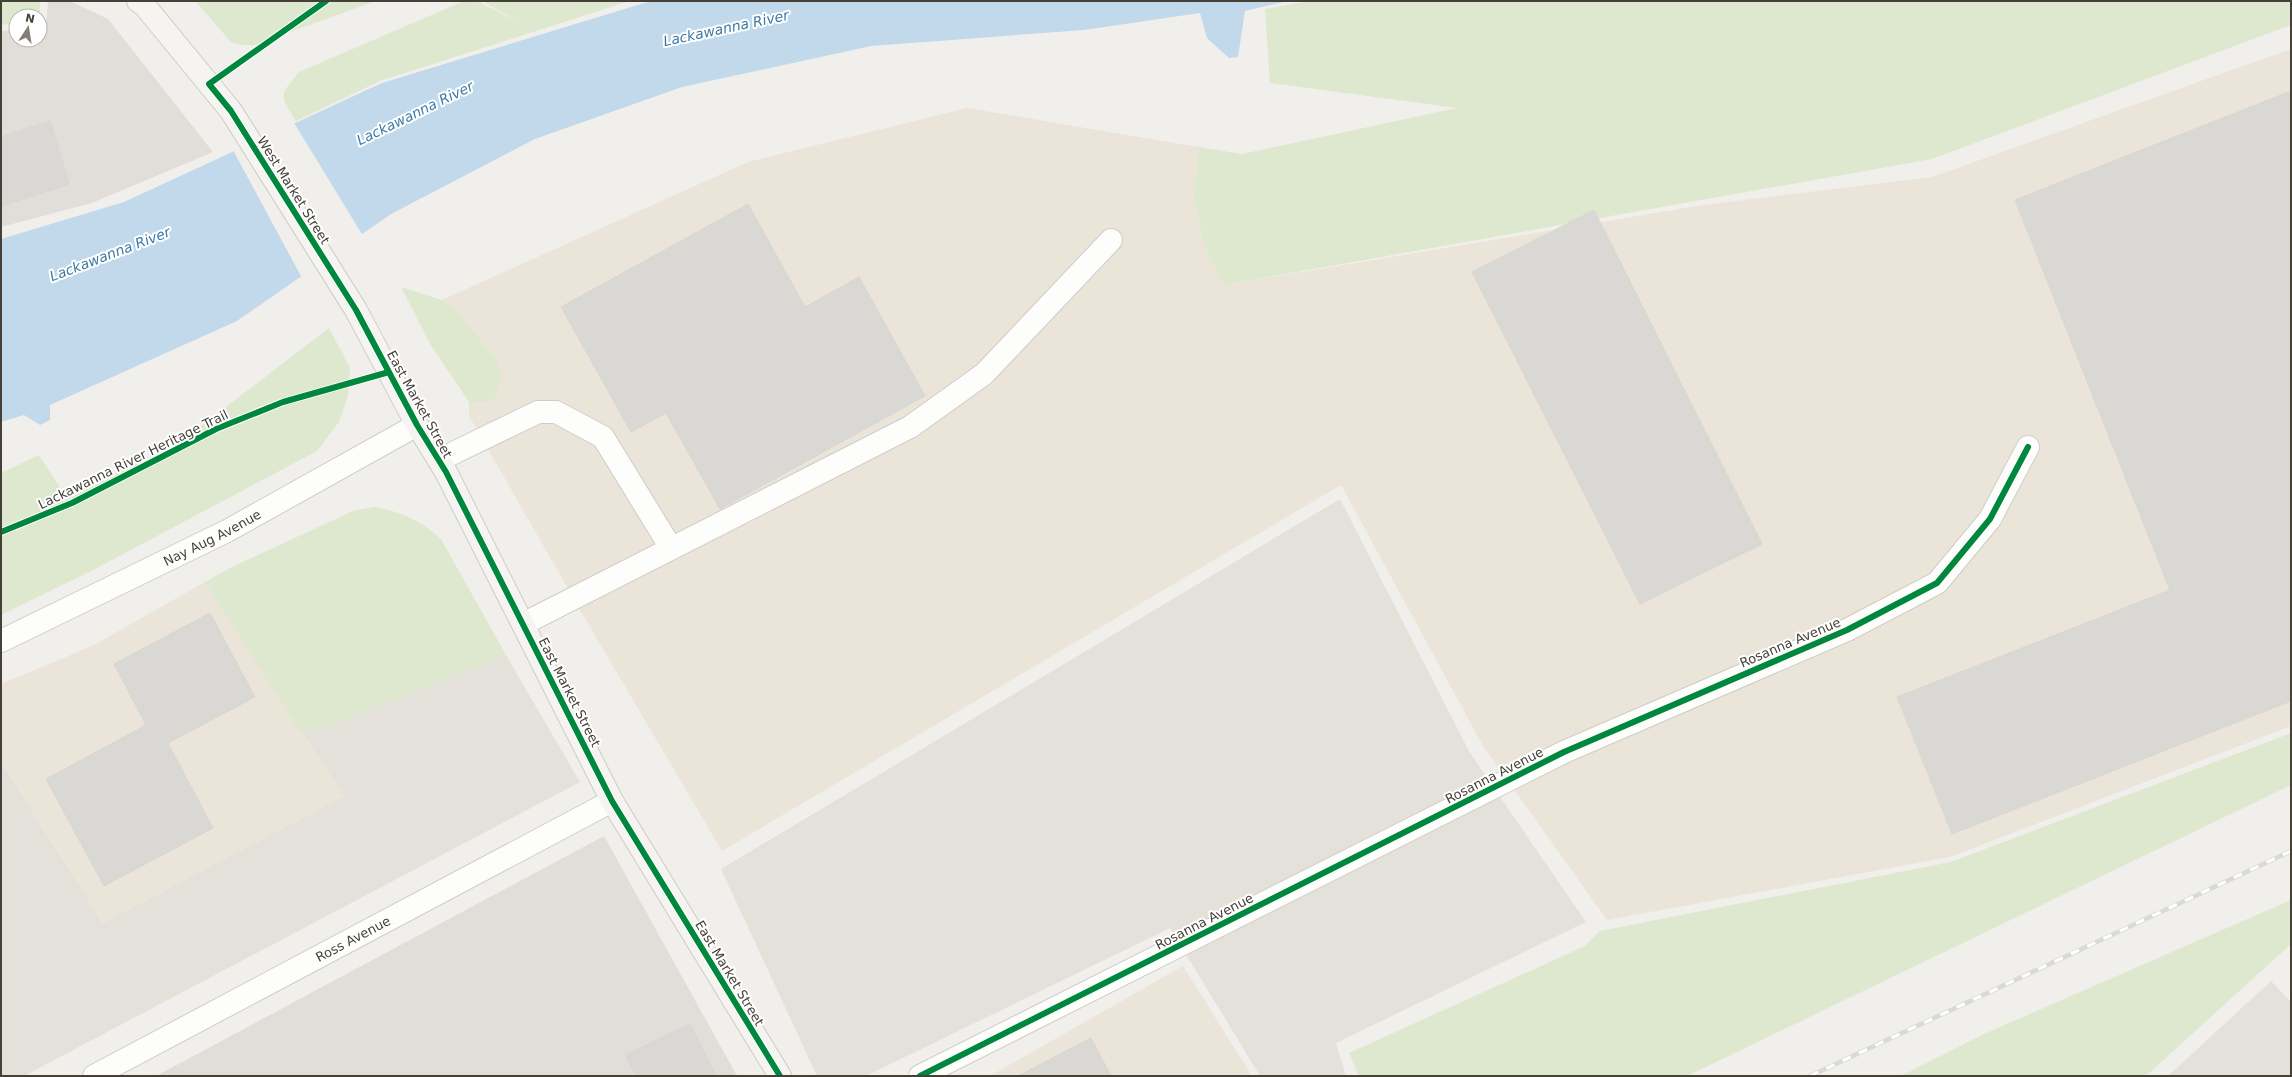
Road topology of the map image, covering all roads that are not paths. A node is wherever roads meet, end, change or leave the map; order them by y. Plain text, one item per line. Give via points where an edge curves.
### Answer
1 (138, 1) edge
2 (1111, 240) dead end
3 (356, 310) joint
4 (417, 425) junction
5 (2028, 447) dead end
6 (439, 460) junction
7 (671, 548) junction
8 (523, 624) junction
9 (1, 641) edge
10 (612, 801) junction
11 (94, 1076) edge
12 (780, 1076) edge
13 (920, 1076) edge

1 - 3 street, West Market Street via 231,111
2 - 7 street via 984,374 910,427
3 - 4 street, East Market Street
4 - 6 street, East Market Street
4 - 9 street, Nay Aug Avenue via 227,531
5 - 13 street, Rosanna Avenue via 1990,519 1937,583 1846,630 1564,752
6 - 7 street via 538,412 556,412 603,437
6 - 8 street, East Market Street
7 - 8 street
8 - 10 street, East Market Street
10 - 11 street, Ross Avenue
10 - 12 street, East Market Street

